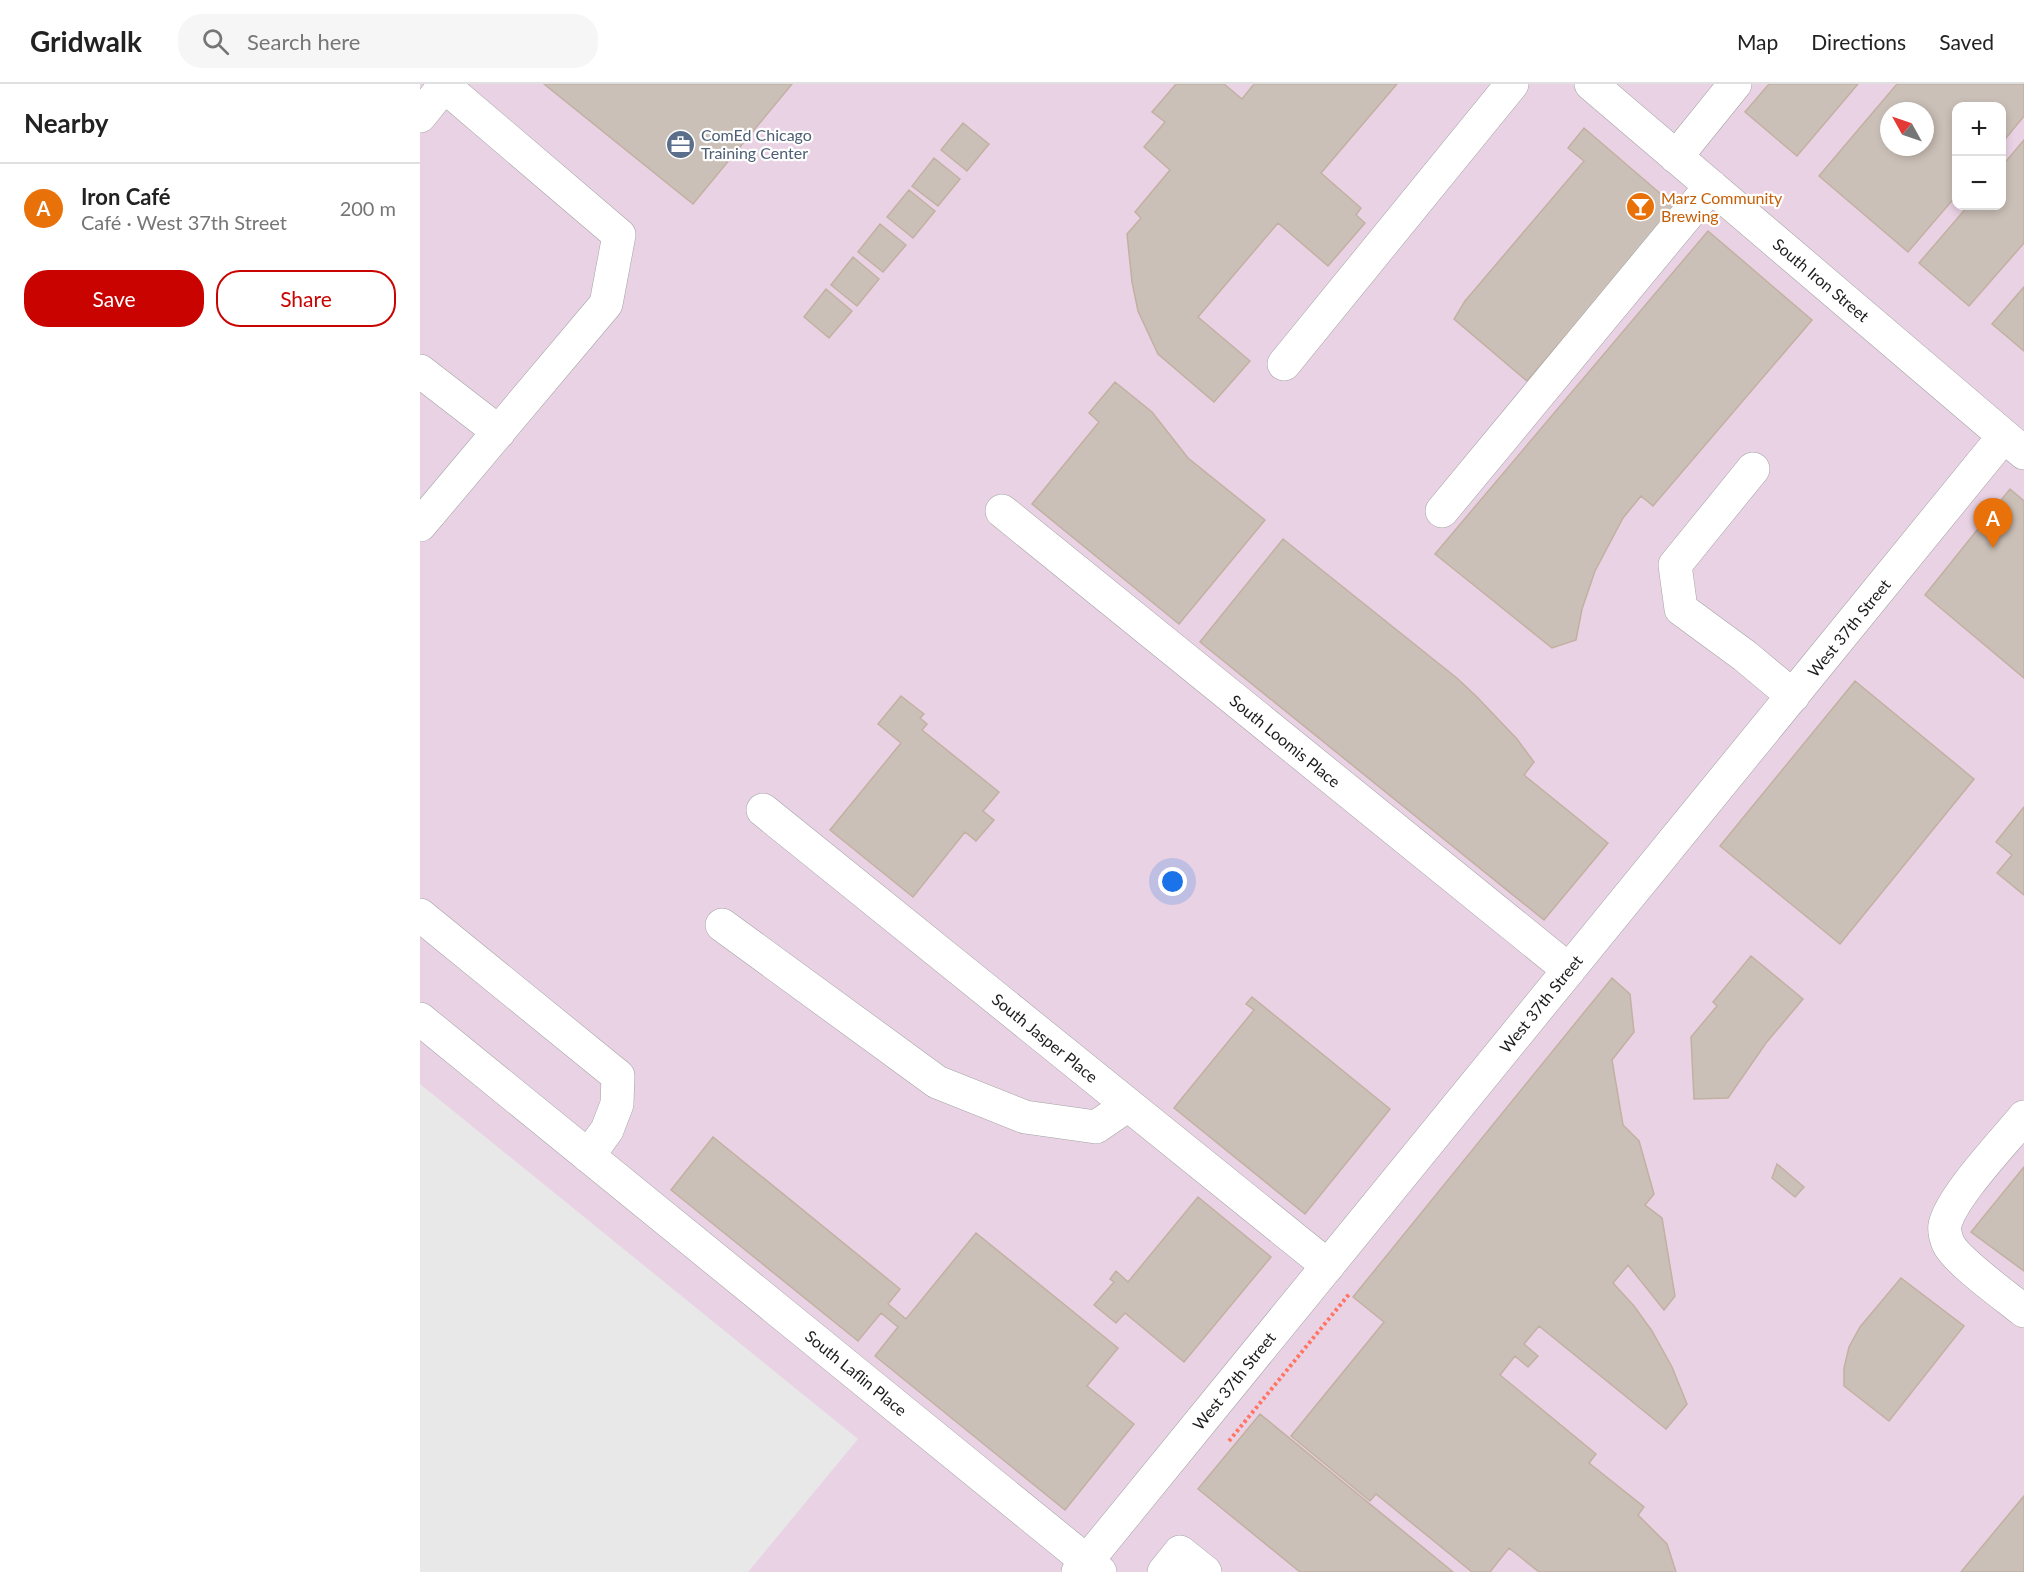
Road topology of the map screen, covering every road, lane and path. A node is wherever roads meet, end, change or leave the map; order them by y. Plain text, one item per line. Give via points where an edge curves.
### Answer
1 (1512, 84) edge
2 (1591, 84) edge
3 (1735, 84) edge
4 (443, 85) edge
5 (420, 116) edge
6 (1676, 157) junction
7 (1711, 186) junction
8 (1284, 364) dead end
9 (420, 371) edge
10 (499, 432) junction
11 (2014, 445) edge
12 (1753, 469) dead end
13 (1002, 511) dead end
14 (1442, 511) dead end
15 (420, 525) edge
16 (1793, 696) junction
17 (763, 810) dead end
18 (420, 915) edge
19 (722, 925) dead end
20 (1569, 970) junction
21 (420, 1019) edge
22 (1128, 1105) junction
23 (2024, 1117) edge
24 (588, 1156) junction
25 (1328, 1266) junction
26 (1350, 1293) dead end
27 (2024, 1311) edge
28 (1229, 1441) dead end
29 (1172, 1562) edge
30 (1088, 1569) edge
31 (1205, 1572) edge

1 - 8 street
2 - 6 street, South Iron Street
3 - 6 street
4 - 5 street
4 - 10 street via 619,235 606,304
6 - 7 street, South Iron Street
7 - 11 street, South Iron Street
7 - 14 street
9 - 10 street
10 - 15 street
11 - 16 street, West 37th Street
12 - 16 street via 1675,565 1681,609
13 - 20 street, South Loomis Place
16 - 20 street, West 37th Street
17 - 22 street, South Jasper Place
18 - 24 street via 618,1076 617,1104 607,1130
19 - 22 street via 937,1082 1024,1117 1096,1127
20 - 25 street, West 37th Street
21 - 24 street, South Laflin Place
22 - 25 street, South Jasper Place
23 - 27 street via 1958,1199 1944,1228 1948,1244 1958,1256
24 - 30 street, South Laflin Place
25 - 30 street, West 37th Street
26 - 28 path
29 - 31 street

